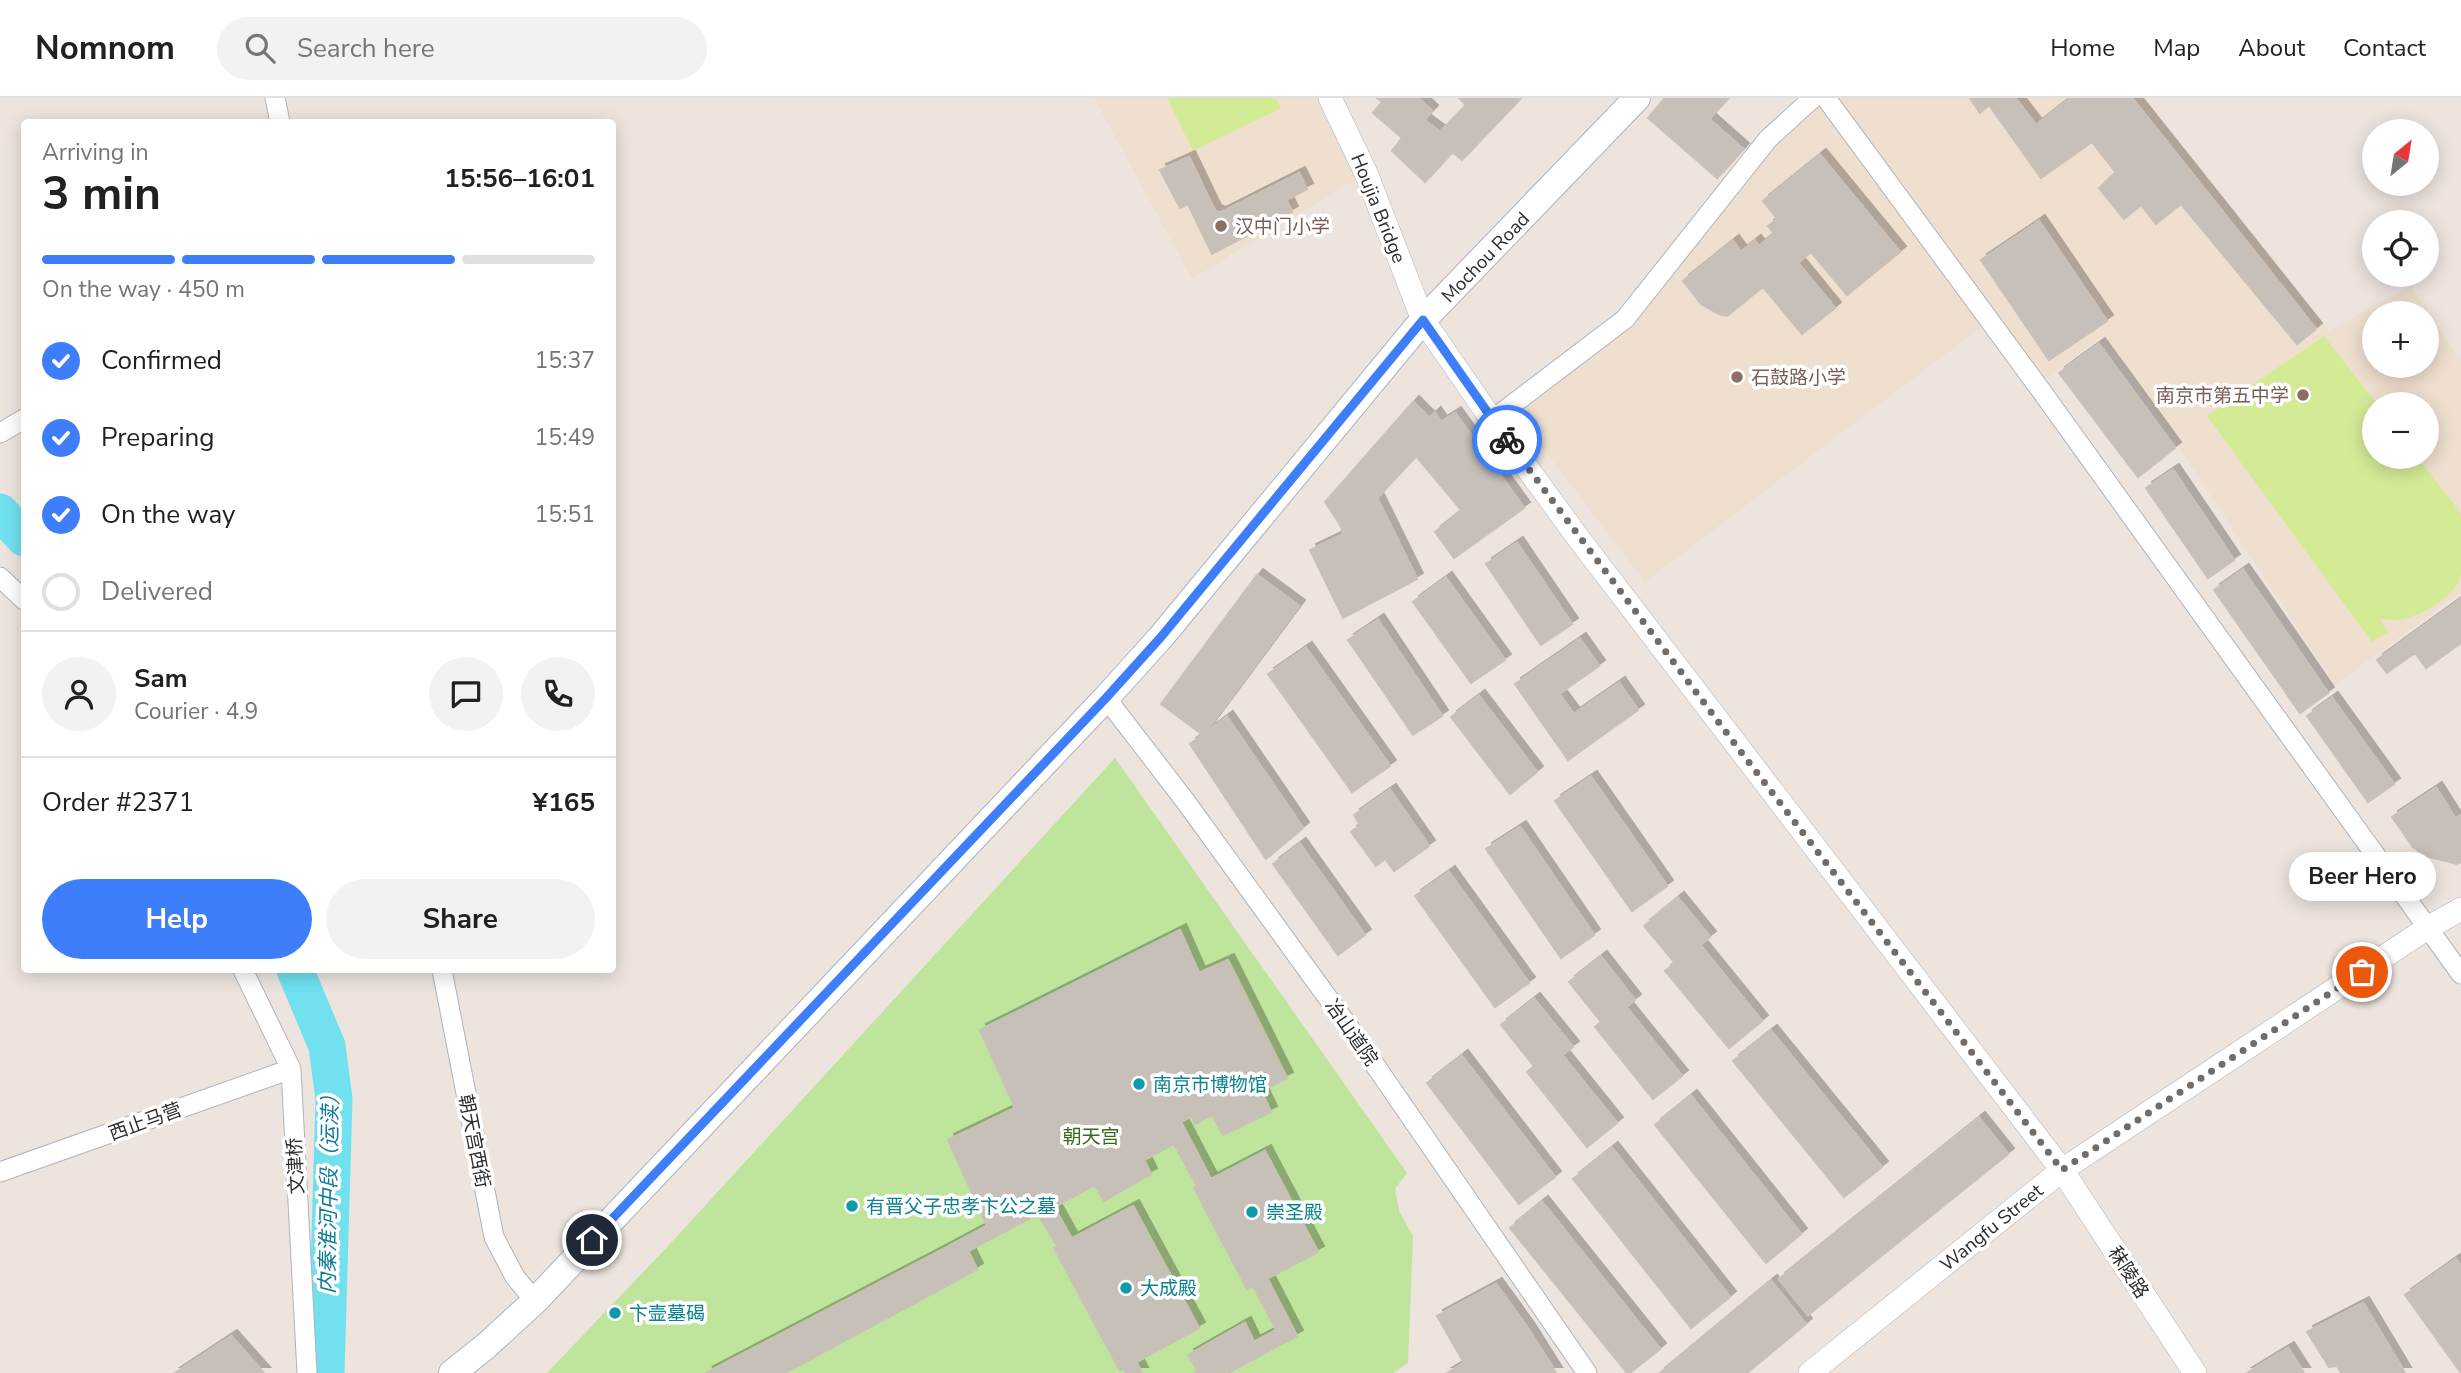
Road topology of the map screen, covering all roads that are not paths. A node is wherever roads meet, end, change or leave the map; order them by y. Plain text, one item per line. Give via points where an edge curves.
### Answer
1 (275, 98) edge
2 (1330, 98) edge
3 (1637, 98) edge
4 (1813, 98) edge
5 (1826, 98) edge
6 (278, 119) edge
7 (1423, 320) junction
8 (1492, 420) junction
9 (21, 421) edge
10 (0, 433) edge
11 (0, 577) edge
12 (21, 597) edge
13 (1106, 698) junction
14 (2461, 909) edge
15 (2428, 927) junction
16 (244, 973) edge
17 (443, 973) edge
18 (2461, 974) edge
19 (291, 1069) junction
20 (2062, 1170) junction
21 (0, 1172) edge
22 (535, 1301) junction
23 (307, 1373) edge
24 (452, 1373) edge
25 (1587, 1373) edge
26 (1810, 1373) edge
27 (2195, 1373) edge

1 - 6 street
2 - 7 street, Houjia Bridge via 1366,173
3 - 7 main road, Mochou Road
4 - 8 street via 1768,139 1625,319
5 - 15 street
7 - 8 street, Houjia Bridge
7 - 13 main road, Mochou Road
8 - 20 street, 秣陵路
9 - 10 street
11 - 12 street
13 - 22 main road, Mochou Road
13 - 25 street, 冶山道院 via 1346,1023
14 - 15 street, Wangfu Street
15 - 18 street
15 - 20 street, Wangfu Street
16 - 19 street, 文津桥
17 - 22 street, 朝天宫西街 via 494,1237 515,1277
19 - 21 street, 西止马营
19 - 23 street, 文津桥
20 - 26 street, Wangfu Street
20 - 27 street, 秣陵路
22 - 24 main road, Mochou Road

